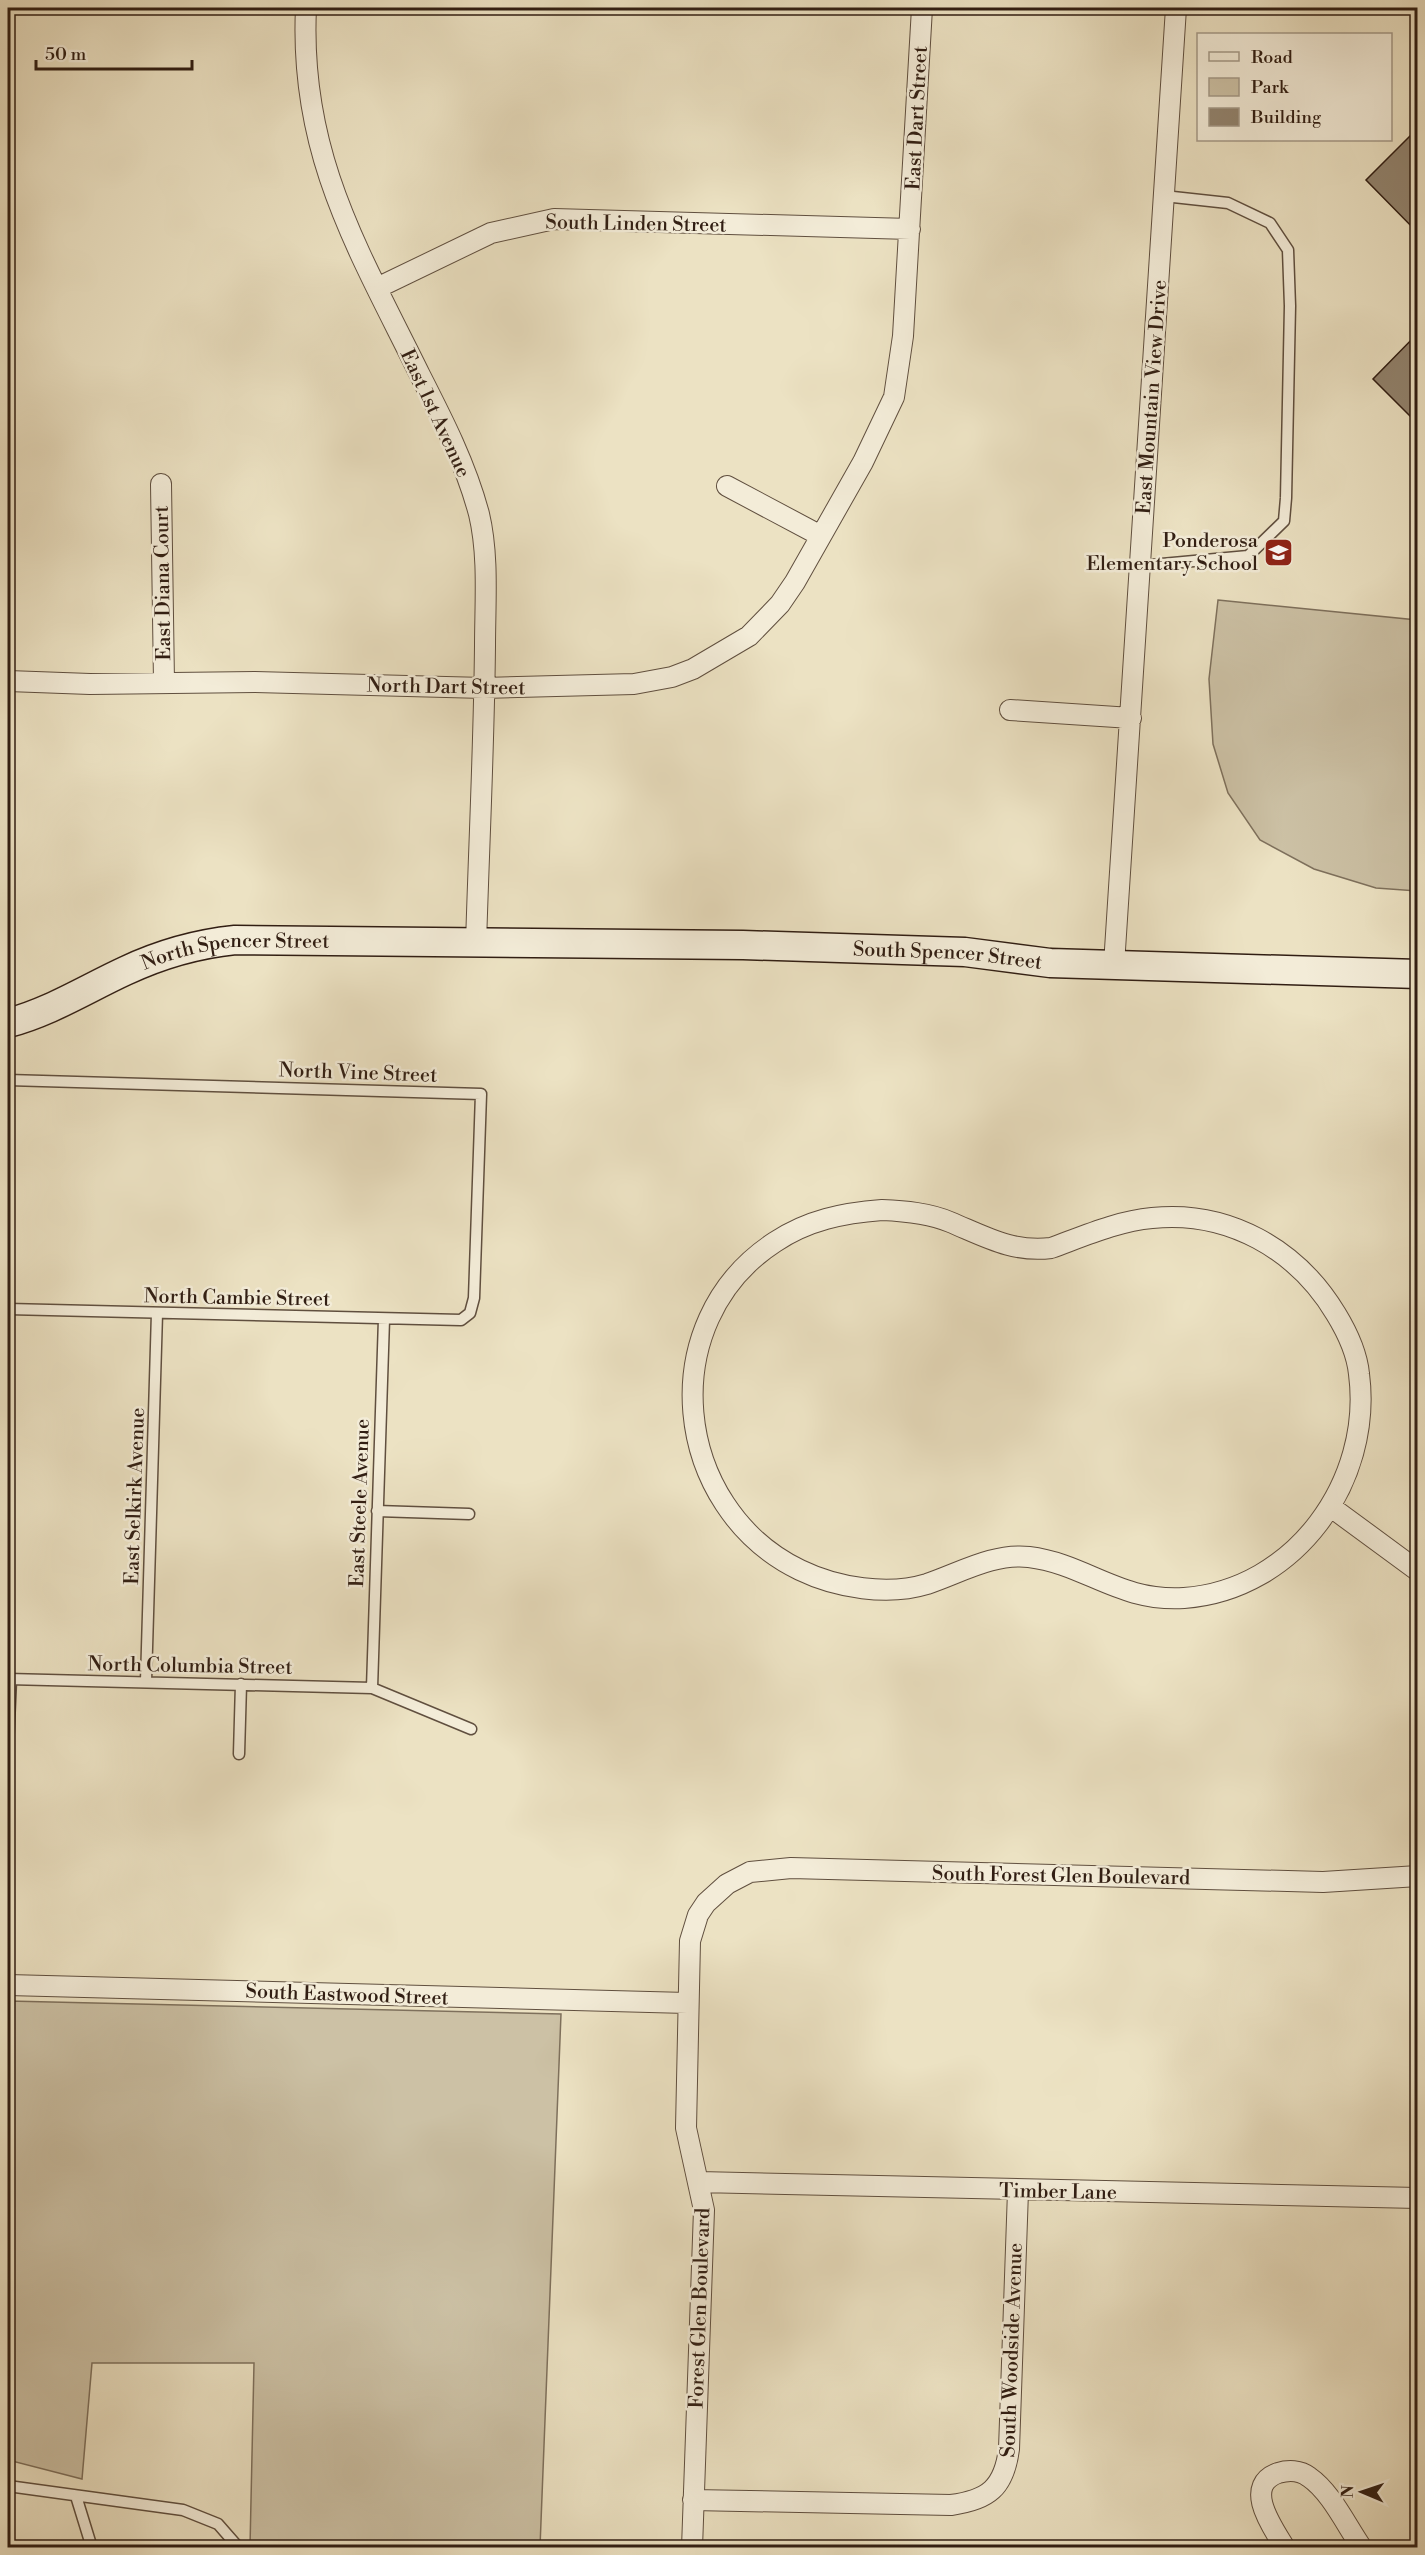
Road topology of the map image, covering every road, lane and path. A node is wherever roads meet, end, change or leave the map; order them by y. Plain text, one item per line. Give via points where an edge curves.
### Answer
1 (306, 8) edge
2 (922, 8) edge
3 (1176, 8) edge
4 (1164, 196) junction
5 (910, 229) junction
6 (377, 288) junction
7 (161, 484) dead end
8 (727, 486) dead end
9 (821, 536) junction
10 (1140, 566) junction
11 (8, 681) edge
12 (164, 682) junction
13 (484, 688) junction
14 (1010, 710) dead end
15 (1131, 718) junction
16 (476, 944) junction
17 (1114, 966) junction
18 (1418, 974) edge
19 (8, 1023) edge
20 (8, 1080) edge
21 (8, 1309) edge
22 (158, 1313) junction
23 (466, 1318) joint
24 (384, 1319) junction
25 (1331, 1507) junction
26 (376, 1511) junction
27 (469, 1514) dead end
28 (1418, 1570) edge
29 (9, 1679) edge
30 (146, 1681) junction
31 (241, 1684) junction
32 (372, 1688) junction
33 (471, 1729) dead end
34 (8, 1746) edge
35 (238, 1754) dead end
36 (1418, 1876) edge
37 (712, 1897) joint
38 (8, 1985) edge
39 (687, 2003) junction
40 (699, 2181) junction
41 (1018, 2191) junction
42 (1418, 2198) edge
43 (8, 2486) edge
44 (76, 2496) junction
45 (693, 2500) junction
46 (92, 2547) edge
47 (239, 2547) edge
48 (692, 2547) edge
49 (1285, 2547) edge
50 (1362, 2547) edge

1 - 6 street, East 1st Avenue via 306,69 313,122 341,212
2 - 5 street, East Dart Street
3 - 4 street, East Mountain View Drive
4 - 10 street, East Mountain View Drive
4 - 10 lane via 1228,203 1270,223 1288,250 1286,498 1284,521 1248,556
5 - 6 street, South Linden Street via 554,219 491,233
5 - 9 street, East Dart Street via 903,336 894,397
6 - 13 street, East 1st Avenue via 452,438 479,517 484,566
7 - 12 street, East Diana Court
8 - 9 street
9 - 13 street, North Dart Street via 766,621 733,648 693,669 633,684
10 - 15 street, East Mountain View Drive
11 - 12 street, North Dart Street
12 - 13 street, North Dart Street
13 - 16 street, East 1st Avenue
14 - 15 street
15 - 17 street, East Mountain View Drive
16 - 17 street, South Spencer Street via 743,945 965,952 1050,963
16 - 19 street, North Spencer Street via 270,939 204,944 147,961 69,1000
17 - 18 street, South Spencer Street
20 - 23 lane, North Vine Street via 481,1094 474,1298
21 - 22 lane, North Cambie Street
22 - 24 lane, North Cambie Street
22 - 30 lane, East Selkirk Avenue
23 - 24 lane, North Cambie Street
24 - 26 lane, East Steele Avenue
25 - 25 street via 1356,1442 1360,1390 1356,1359 1345,1329 1327,1299 1298,1265 1269,1244 1235,1227 1212,1221 1185,1217 1137,1220 1038,1250 1002,1245 949,1221 909,1211 862,1211 824,1218 773,1243 735,1279 716,1307 698,1352 692,1413 707,1473 724,1505 763,1548 795,1568 836,1583 911,1588 986,1562 1029,1557 1058,1564 1128,1593 1167,1598 1210,1594 1258,1576 1288,1555 1302,1544
25 - 28 street
26 - 27 lane
26 - 32 lane, East Steele Avenue
29 - 30 lane, North Columbia Street
29 - 34 lane
30 - 31 lane, North Columbia Street
31 - 32 lane, North Columbia Street
31 - 35 lane
32 - 33 lane
36 - 37 street, South Forest Glen Boulevard via 1323,1882 791,1868 750,1872
37 - 39 street, Forest Glen Boulevard via 699,1915 690,1941
38 - 39 street, South Eastwood Street
39 - 40 street, Forest Glen Boulevard via 686,2128
40 - 41 street, Timber Lane
40 - 45 street, Forest Glen Boulevard via 704,2210
41 - 42 street, Timber Lane
41 - 45 street, South Woodside Avenue via 1009,2449 1001,2480 988,2495 974,2502 951,2505
43 - 44 lane
44 - 46 lane
44 - 47 lane via 183,2510 218,2524
45 - 48 street, Forest Glen Boulevard
49 - 50 street via 1265,2515 1260,2501 1262,2487 1270,2477 1296,2471 1309,2476 1322,2490

